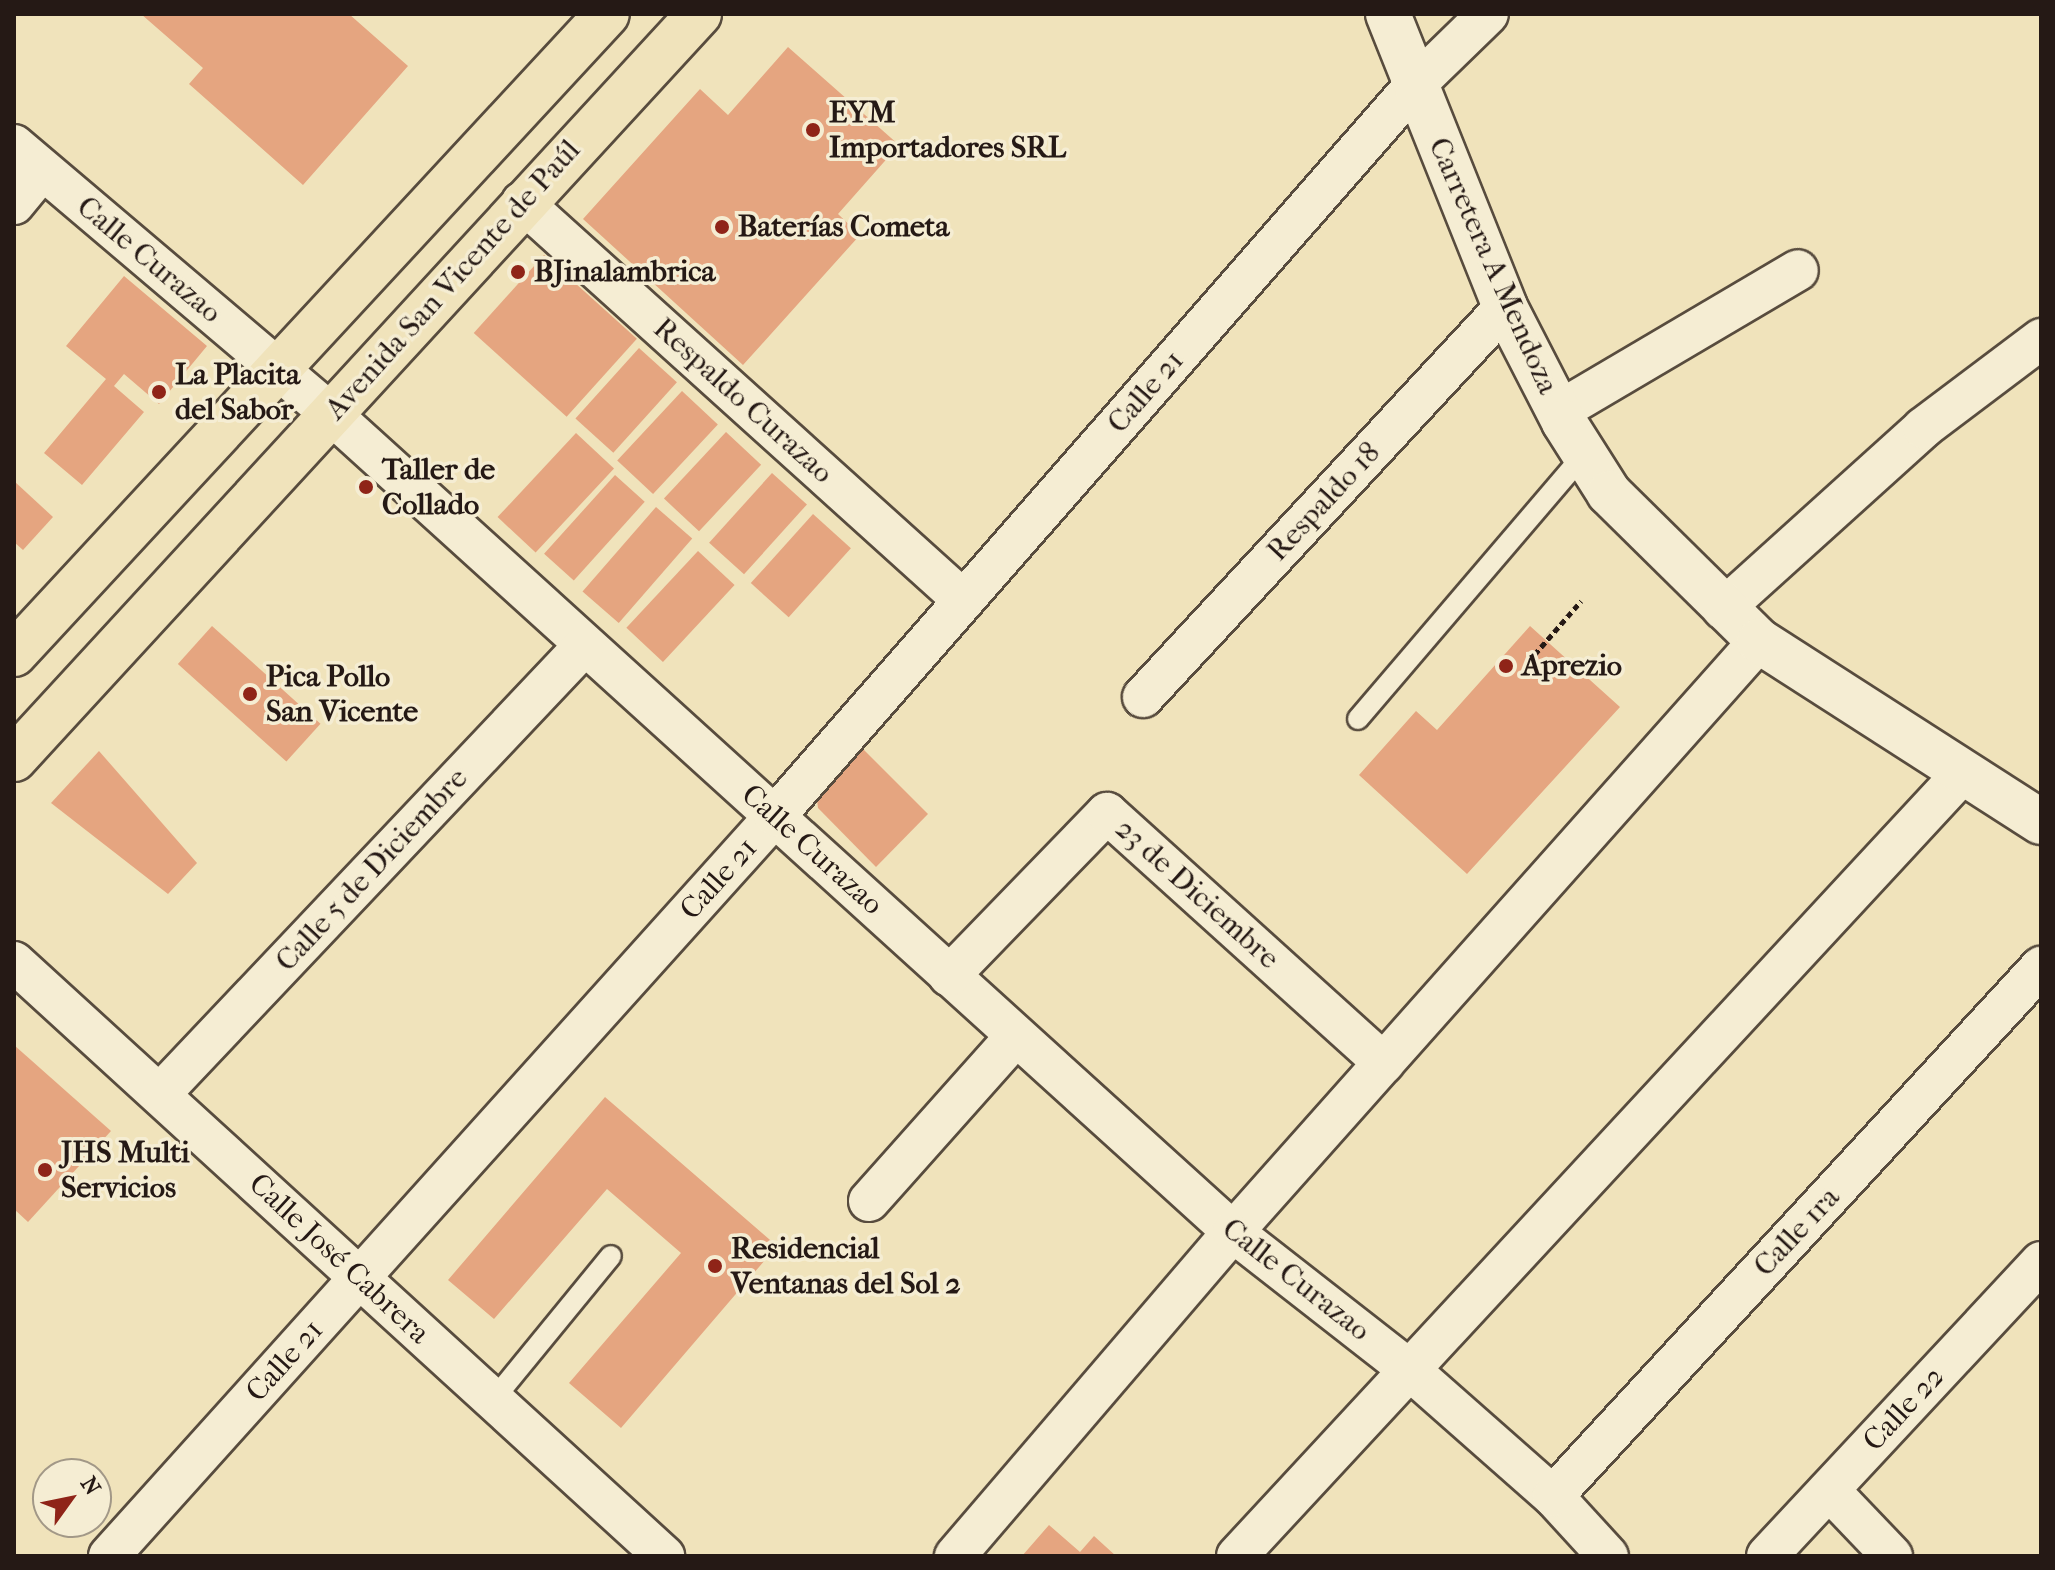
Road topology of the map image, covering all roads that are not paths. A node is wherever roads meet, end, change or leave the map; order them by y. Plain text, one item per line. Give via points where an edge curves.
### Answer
1 (607, 14) edge
2 (699, 14) edge
3 (1388, 14) edge
4 (1488, 14) edge
5 (1414, 86) junction
6 (28, 158) edge
7 (522, 202) junction
8 (14, 204) edge
9 (1798, 270) dead end
10 (1505, 307) junction
11 (2041, 339) edge
12 (276, 367) junction
13 (1559, 411) junction
14 (332, 415) junction
15 (1584, 454) junction
16 (964, 601) junction
17 (1723, 609) junction
18 (1759, 641) junction
19 (584, 646) junction
20 (14, 654) edge
21 (1143, 697) dead end
22 (1358, 719) dead end
23 (14, 759) edge
24 (1962, 774) junction
25 (775, 816) junction
26 (2041, 822) edge
27 (14, 962) edge
28 (2041, 967) edge
29 (949, 976) junction
30 (1016, 1036) junction
31 (1384, 1063) junction
32 (160, 1094) junction
33 (869, 1201) dead end
34 (1233, 1232) junction
35 (611, 1256) dead end
36 (359, 1279) junction
37 (2036, 1279) edge
38 (1411, 1371) junction
39 (493, 1400) junction
40 (1829, 1490) junction
41 (1553, 1496) junction
42 (109, 1556) edge
43 (664, 1556) edge
44 (955, 1556) edge
45 (1237, 1556) edge
46 (1608, 1556) edge
47 (1767, 1556) edge
48 (1892, 1556) edge

1 - 12 main road
2 - 7 main road, Avenida San Vicente de Paúl
3 - 5 street, Carretera A Mendoza
4 - 5 street, Calle 21
5 - 10 street, Carretera A Mendoza
5 - 16 street, Calle 21
6 - 8 street
6 - 12 street, Calle Curazao
7 - 14 main road, Avenida San Vicente de Paúl
7 - 16 street, Respaldo Curazao
9 - 13 street
10 - 13 street, Carretera A Mendoza
10 - 21 street, Respaldo 18
11 - 17 street via 1923,428
12 - 14 street, Calle Curazao
12 - 20 main road
13 - 15 street, Carretera A Mendoza
14 - 19 street, Calle Curazao
14 - 23 main road, Avenida San Vicente de Paúl
15 - 17 street, Carretera A Mendoza via 1626,512
15 - 22 lane
16 - 25 street, Calle 21
17 - 18 street, Carretera A Mendoza
18 - 24 street, Carretera A Mendoza
18 - 31 street
19 - 25 street, Calle Curazao
19 - 32 street, Calle 5 de Diciembre
24 - 26 street, Carretera A Mendoza
24 - 38 street
25 - 29 street, Calle Curazao
25 - 36 street, Calle 21
27 - 32 street, Calle José Cabrera
28 - 41 street, Calle 1ra
29 - 30 street, Calle Curazao
29 - 31 street, 23 de Diciembre via 1107,813
30 - 33 street
30 - 34 street, Calle Curazao
31 - 34 street
32 - 36 street, Calle José Cabrera
34 - 38 street, Calle Curazao
34 - 44 street
35 - 39 lane
36 - 39 street, Calle José Cabrera
36 - 42 street, Calle 21
37 - 40 street, Calle 22
38 - 41 street, Calle Curazao
38 - 45 street
39 - 43 street, Calle José Cabrera
40 - 47 street, Calle 22
40 - 48 street
41 - 46 street, Calle Curazao

